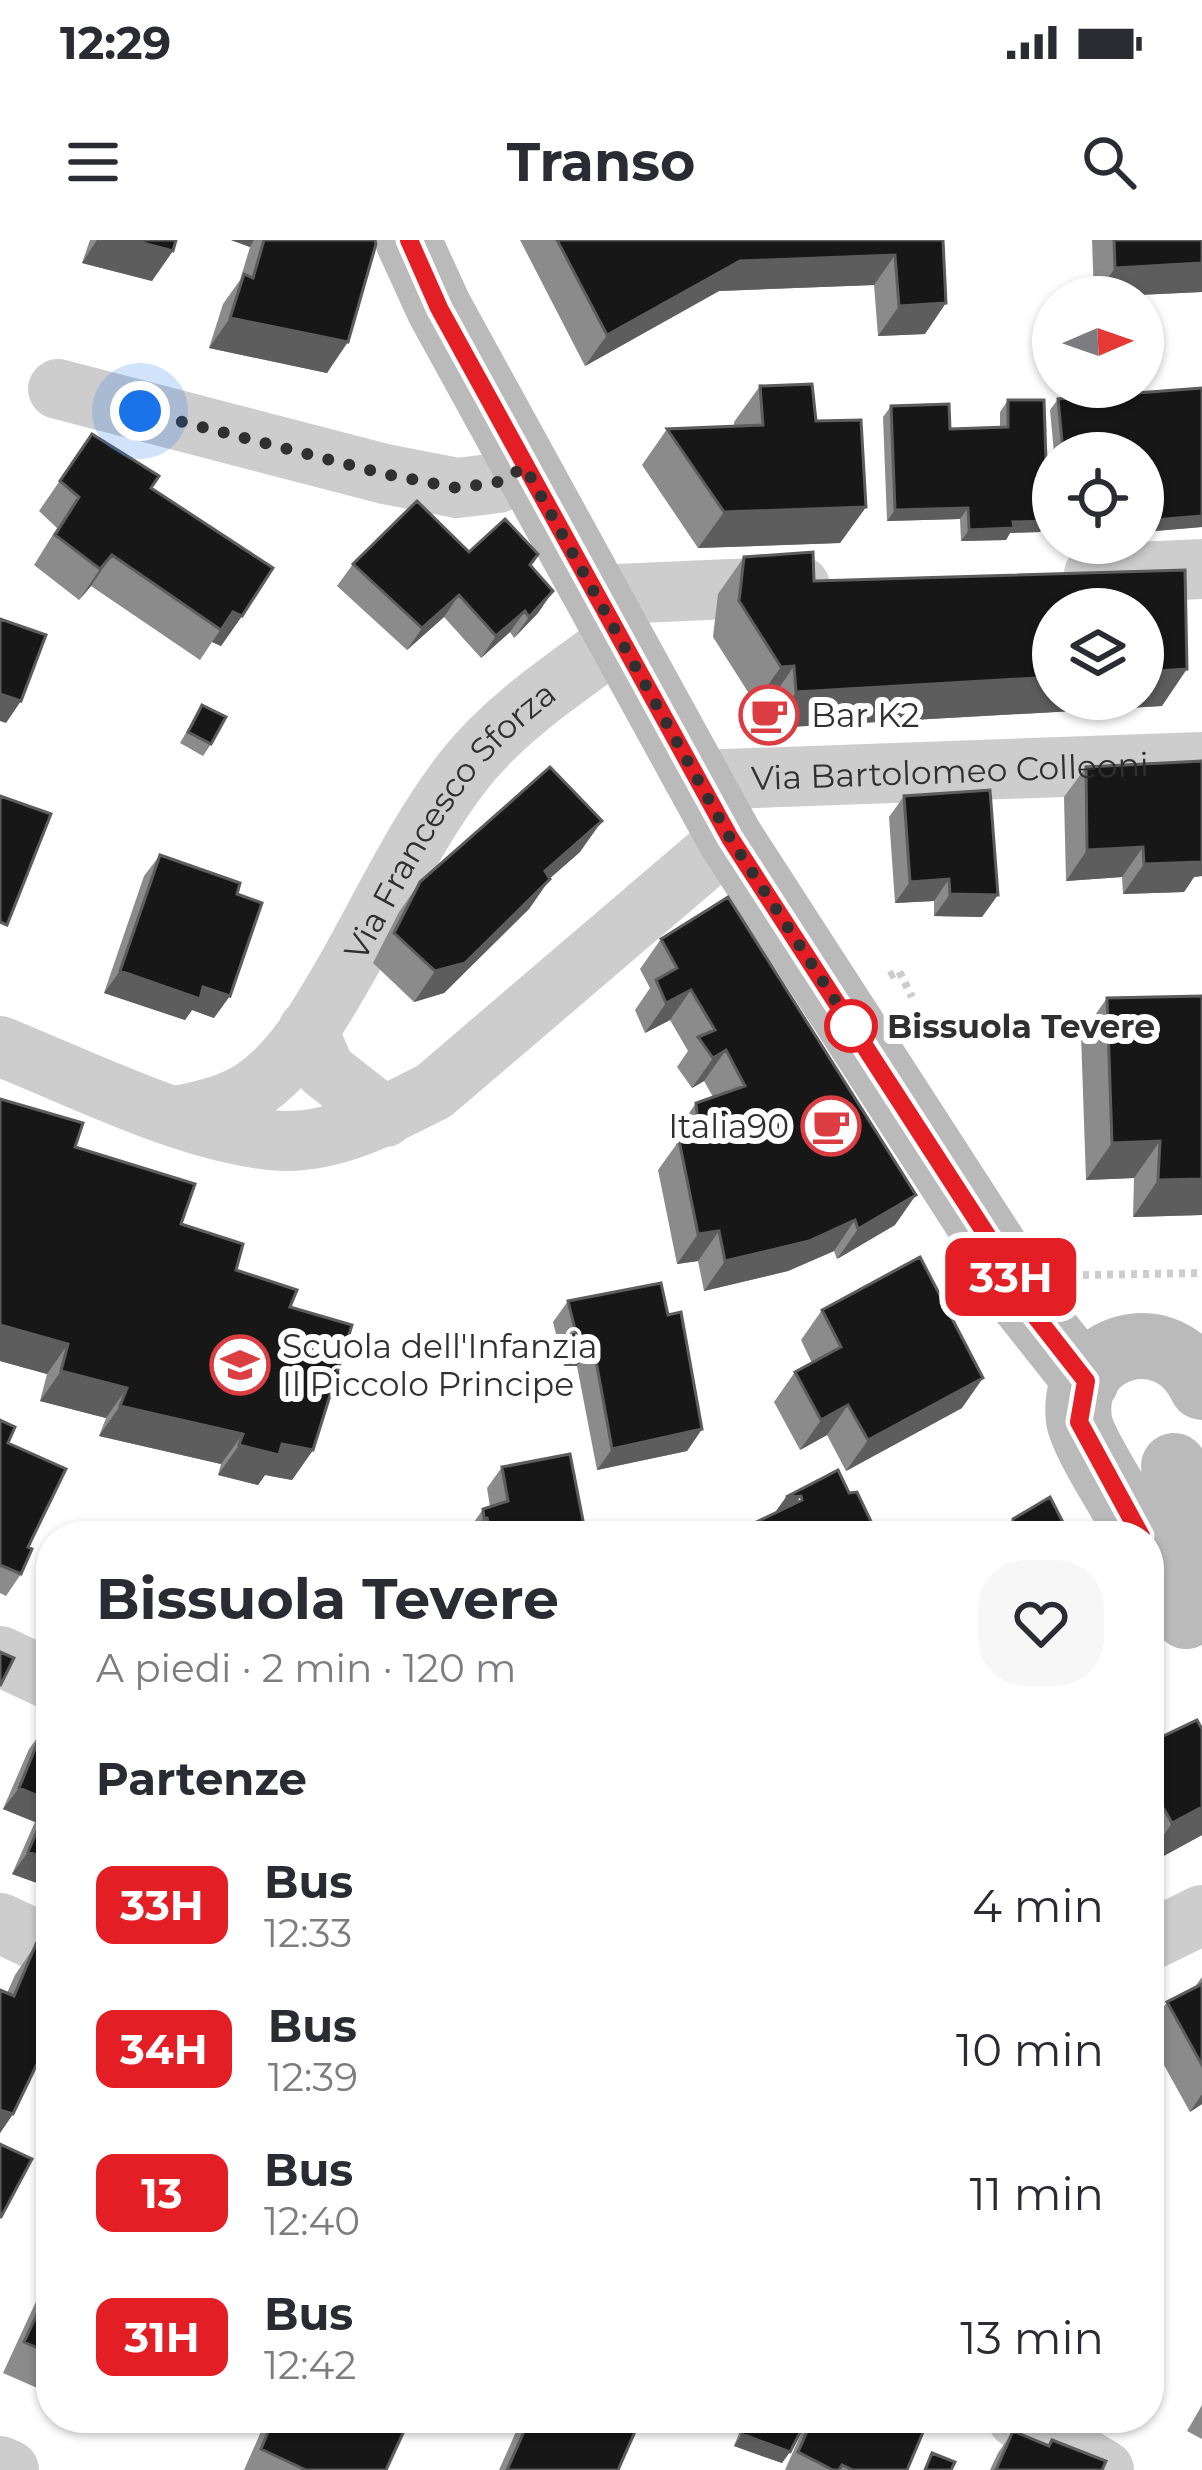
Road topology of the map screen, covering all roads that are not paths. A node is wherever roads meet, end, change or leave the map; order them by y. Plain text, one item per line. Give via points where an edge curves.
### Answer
1 (409, 240) edge
2 (58, 389) dead end
3 (525, 467) junction
4 (1202, 569) edge
5 (1038, 576) edge
6 (851, 584) edge
7 (607, 617) junction
8 (1202, 762) edge
9 (698, 780) junction
10 (730, 838) junction
11 (308, 1030) junction
12 (0, 1046) edge
13 (177, 1116) junction
14 (385, 1117) junction
15 (1157, 1362) edge
16 (1094, 1450) junction
17 (1188, 1450) edge
18 (1133, 1521) edge
19 (1164, 1577) edge
20 (1194, 1632) edge
21 (0, 1656) edge
22 (36, 1673) edge
23 (1202, 1915) edge
24 (0, 1923) edge
25 (1164, 1934) edge
26 (36, 1940) edge
27 (1042, 2433) edge
28 (0, 2466) edge
29 (9, 2470) edge
30 (1104, 2470) edge

1 - 3 street
2 - 3 street via 457,488 498,482
3 - 7 street
4 - 5 street
6 - 7 street
7 - 9 street
7 - 11 street, Via Francesco Sforza via 467,766
8 - 9 street, Via Bartolomeo Colleoni
9 - 10 street
10 - 14 street via 434,1090
10 - 15 street via 1006,1265
11 - 13 street, Via Francesco Sforza via 255,1088 220,1107
11 - 14 street via 325,1070
12 - 13 street
13 - 14 street via 290,1141
15 - 16 street via 1079,1422
16 - 17 street via 1112,1468 1136,1473 1158,1472
16 - 18 street
17 - 20 street
19 - 20 street
21 - 22 street
23 - 25 street
24 - 26 street
27 - 30 street
28 - 29 street

